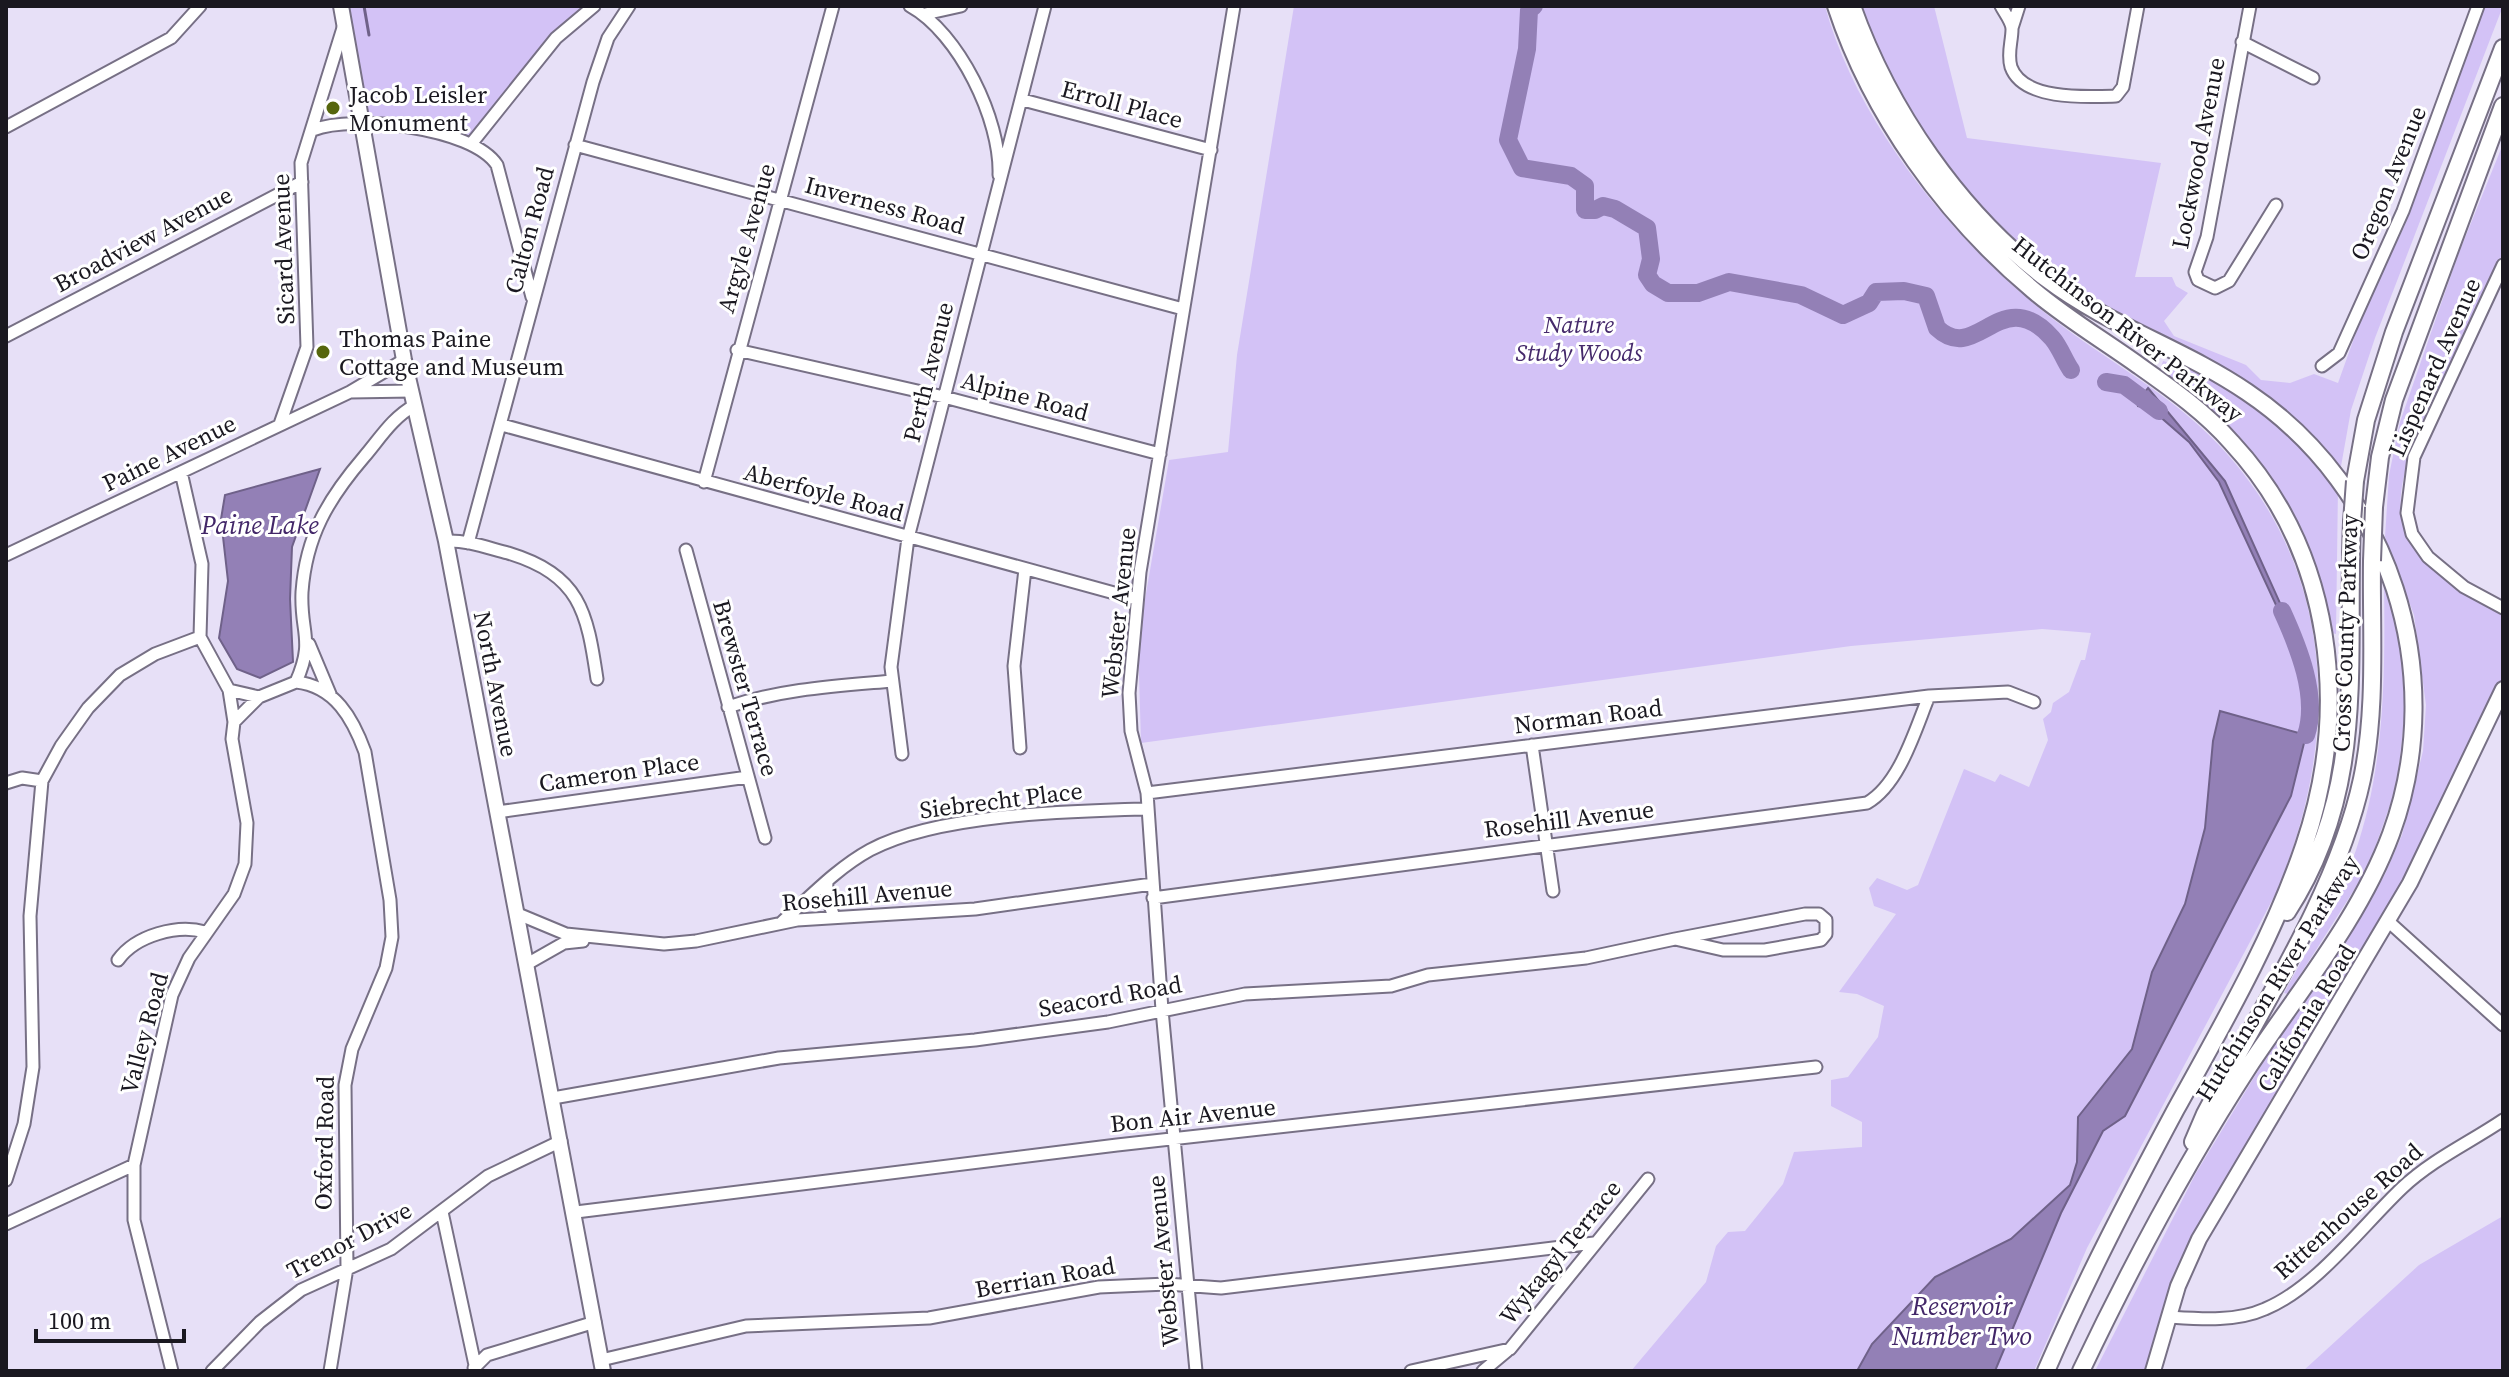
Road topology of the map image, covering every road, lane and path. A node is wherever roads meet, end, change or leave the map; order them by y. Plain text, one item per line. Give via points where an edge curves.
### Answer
1 (200, 6) edge
2 (341, 6) edge
3 (594, 6) edge
4 (629, 6) edge
5 (833, 6) edge
6 (910, 6) edge
7 (961, 6) edge
8 (1045, 6) edge
9 (1234, 6) edge
10 (1836, 6) edge
11 (1852, 6) edge
12 (2001, 6) edge
13 (2019, 6) edge
14 (2138, 6) edge
15 (2250, 6) edge
16 (2478, 6) edge
17 (925, 14) junction
18 (344, 26) junction
19 (2012, 28) junction
20 (2242, 42) junction
21 (2503, 48) edge
22 (2313, 78) dead end
23 (1023, 100) junction
24 (2503, 106) edge
25 (361, 121) junction
26 (6, 127) edge
27 (313, 130) junction
28 (471, 144) junction
29 (575, 145) junction
30 (1211, 150) junction
31 (302, 182) junction
32 (779, 200) junction
33 (995, 203) junction
34 (2276, 205) dead end
35 (981, 254) junction
36 (2503, 265) edge
37 (533, 298) junction
38 (1183, 309) junction
39 (6, 336) edge
40 (737, 350) junction
41 (404, 360) junction
42 (2322, 366) dead end
43 (350, 392) junction
44 (944, 397) junction
45 (413, 398) junction
46 (280, 424) junction
47 (502, 425) junction
48 (1160, 454) junction
49 (181, 472) junction
50 (704, 482) junction
51 (908, 538) junction
52 (446, 541) junction
53 (468, 543) junction
54 (686, 550) dead end
55 (6, 555) edge
56 (1025, 569) junction
57 (1136, 599) junction
58 (2503, 608) edge
59 (200, 637) junction
60 (308, 641) junction
61 (597, 679) dead end
62 (892, 681) junction
63 (296, 682) junction
64 (2503, 689) edge
65 (229, 690) junction
66 (331, 695) junction
67 (1929, 696) junction
68 (259, 697) junction
69 (2034, 702) dead end
70 (728, 707) junction
71 (234, 722) junction
72 (1532, 745) junction
73 (1020, 748) dead end
74 (902, 754) dead end
75 (748, 777) junction
76 (42, 781) junction
77 (6, 783) edge
78 (1147, 793) junction
79 (1147, 809) junction
80 (497, 812) junction
81 (765, 838) dead end
82 (1547, 845) junction
83 (827, 883) junction
84 (1152, 884) junction
85 (1553, 891) dead end
86 (1153, 898) junction
87 (518, 914) junction
88 (834, 917) junction
89 (2389, 922) junction
90 (780, 923) junction
91 (205, 932) junction
92 (587, 938) junction
93 (1675, 939) junction
94 (118, 960) dead end
95 (527, 964) junction
96 (2253, 964) junction
97 (1162, 1010) junction
98 (2503, 1025) edge
99 (1816, 1067) dead end
100 (553, 1098) junction
101 (2503, 1120) edge
102 (1174, 1139) junction
103 (561, 1141) junction
104 (134, 1165) junction
105 (1648, 1179) dead end
106 (6, 1180) edge
107 (2176, 1189) junction
108 (442, 1212) junction
109 (576, 1212) junction
110 (6, 1224) edge
111 (1594, 1243) junction
112 (347, 1268) junction
113 (1188, 1286) junction
114 (2169, 1317) junction
115 (595, 1322) junction
116 (1510, 1349) junction
117 (602, 1366) edge
118 (474, 1368) edge
119 (175, 1370) edge
120 (212, 1371) edge
121 (330, 1371) edge
122 (1196, 1371) edge
123 (1411, 1371) edge
124 (1483, 1371) edge
125 (2046, 1371) edge
126 (2081, 1371) edge
127 (2153, 1371) edge

1 - 26 street via 171,38
2 - 18 main road, North Avenue
3 - 28 street via 556,38
4 - 29 street, Calton Road via 608,38
5 - 32 street, Argyle Avenue
6 - 17 street
7 - 17 street
8 - 23 street, Perth Avenue
9 - 30 street, Webster Avenue
10 - 96 highway, Hutchinson River Parkway via 1879,104 1958,215 2033,290 2221,431 2267,486 2300,548 2325,634 2327,740 2305,846
11 - 107 highway, Hutchinson River Parkway via 1910,125 1990,227 2066,292 2228,380 2298,433 2359,510 2403,611 2414,677 2413,733 2390,838 2358,901
12 - 19 street
13 - 19 street
14 - 19 street via 2123,87 2116,96 2038,89 2020,80 2011,65
15 - 20 street, Lockwood Avenue
16 - 42 street, Oregon Avenue via 2403,211 2339,353
17 - 33 street via 966,67 984,104 997,145
18 - 25 main road, North Avenue
18 - 27 street, Sicard Avenue
20 - 22 street
20 - 34 street, Lockwood Avenue via 2207,237 2195,272 2198,280 2215,288 2229,281
21 - 96 highway, Cross County Parkway, bridge via 2366,420 2352,522 2351,691 2341,780 2326,836 2304,885
23 - 30 street, Erroll Place
23 - 33 street, Perth Avenue
24 - 107 highway, Cross County Parkway, bridge via 2394,400 2380,457 2374,507 2370,727 2352,816 2324,889 2205,1114
25 - 27 street
25 - 28 street
25 - 41 main road, North Avenue
27 - 31 street, Sicard Avenue via 303,154
28 - 37 street via 489,153 497,165
29 - 32 street, Inverness Road
29 - 37 street, Calton Road
30 - 38 street, Webster Avenue
31 - 39 street, Broadview Avenue
31 - 46 street, Sicard Avenue via 307,347
32 - 35 street, Inverness Road
32 - 40 street, Argyle Avenue
33 - 35 street, Perth Avenue
35 - 38 street, Inverness Road
35 - 44 street, Perth Avenue
36 - 58 street, Lispenard Avenue via 2419,444 2410,472 2407,513 2412,534 2443,571
37 - 47 street, Calton Road
38 - 48 street, Webster Avenue
40 - 44 street, Alpine Road
40 - 50 street, Argyle Avenue
41 - 43 street, Paine Avenue
41 - 45 main road, North Avenue
43 - 45 street, Paine Avenue
43 - 46 street, Paine Avenue
44 - 48 street, Alpine Road
44 - 51 street, Perth Avenue
45 - 52 main road, North Avenue
45 - 60 street via 321,514 304,565 302,617
46 - 49 street, Paine Avenue
47 - 50 street, Aberfoyle Road
47 - 53 street, Calton Road
48 - 57 street, Webster Avenue
49 - 55 street, Paine Avenue
49 - 59 street via 201,556
50 - 51 street, Aberfoyle Road
51 - 56 street, Aberfoyle Road
51 - 62 street, Perth Avenue via 895,618
52 - 53 street
52 - 80 main road, North Avenue
53 - 61 street via 529,560 566,583 589,622
54 - 70 street, Brewster Terrace
56 - 57 street, Aberfoyle Road
56 - 73 street via 1014,666
57 - 78 street, Webster Avenue via 1131,731
59 - 65 street, Valley Road
59 - 76 street via 120,675 88,708
60 - 63 street
60 - 66 street, Oxford Road
62 - 70 street via 803,689
62 - 74 street, Perth Avenue
63 - 66 street
63 - 68 street
64 - 89 main road, California Road
65 - 68 street
65 - 71 street, Valley Road
66 - 112 street, Oxford Road via 349,717 365,752 392,915 386,968 352,1049 345,1085
67 - 69 street, Norman Road via 2008,692
67 - 72 street, Norman Road
67 - 82 street, Rosehill Avenue via 1888,783 1867,803
68 - 71 street
70 - 75 street, Brewster Terrace
71 - 91 street, Valley Road via 232,739 247,823 245,864 234,894
72 - 78 street, Norman Road
72 - 82 street
75 - 80 street, Cameron Place
75 - 81 street, Brewster Terrace
76 - 77 street via 22,778
76 - 106 street via 30,916 33,1067 24,1124
78 - 79 street, Webster Avenue
79 - 83 street, Siebrecht Place via 978,820 910,833 869,850
79 - 84 street, Webster Avenue
80 - 87 main road, North Avenue
82 - 85 street
82 - 86 street, Rosehill Avenue
83 - 88 street
83 - 90 street, Siebrecht Place
84 - 86 street, Webster Avenue
84 - 88 street, Rosehill Avenue via 975,909
86 - 97 street, Webster Avenue
87 - 92 street, Rosehill Avenue
87 - 95 main road, North Avenue
88 - 90 street, Rosehill Avenue
89 - 98 street
89 - 114 main road, California Road via 2199,1239
90 - 92 street, Rosehill Avenue via 664,944
91 - 94 street via 179,927 146,940
91 - 104 street, Valley Road via 172,995
92 - 95 street, Rosehill Avenue via 564,943
93 - 93 street, Seacord Road via 1723,950 1782,949 1821,940 1826,920 1805,914
93 - 97 street, Seacord Road via 1586,958 1428,975 1391,986 1245,994
95 - 100 main road, North Avenue
96 - 125 highway, Hutchinson River Parkway via 2101,1251
97 - 100 street, Seacord Road via 975,1040 779,1058
97 - 102 street, Webster Avenue
99 - 102 street, Bon Air Avenue
100 - 103 main road, North Avenue
101 - 114 street, Rittenhouse Road via 2422,1170 2277,1303 2222,1318
102 - 109 street, Bon Air Avenue
102 - 113 street, Webster Avenue
103 - 108 street, Trenor Drive via 488,1176
103 - 109 main road, North Avenue
104 - 110 street
104 - 119 street, Valley Road via 134,1220
105 - 111 street, Wykagyl Terrace
107 - 126 highway, Hutchinson River Parkway
108 - 112 street, Trenor Drive via 391,1249
108 - 118 street
109 - 115 main road, North Avenue
111 - 113 street, Berrian Road via 1221,1288
111 - 116 street, Wykagyl Terrace
112 - 120 street, Trenor Drive via 280,1304
112 - 121 street, Oxford Road
113 - 117 street, Berrian Road via 1099,1287 929,1318 746,1326
113 - 122 street, Webster Avenue
114 - 127 main road, California Road
115 - 117 main road, North Avenue
115 - 118 street via 487,1355
116 - 123 street, Wykagyl Terrace
116 - 124 street

